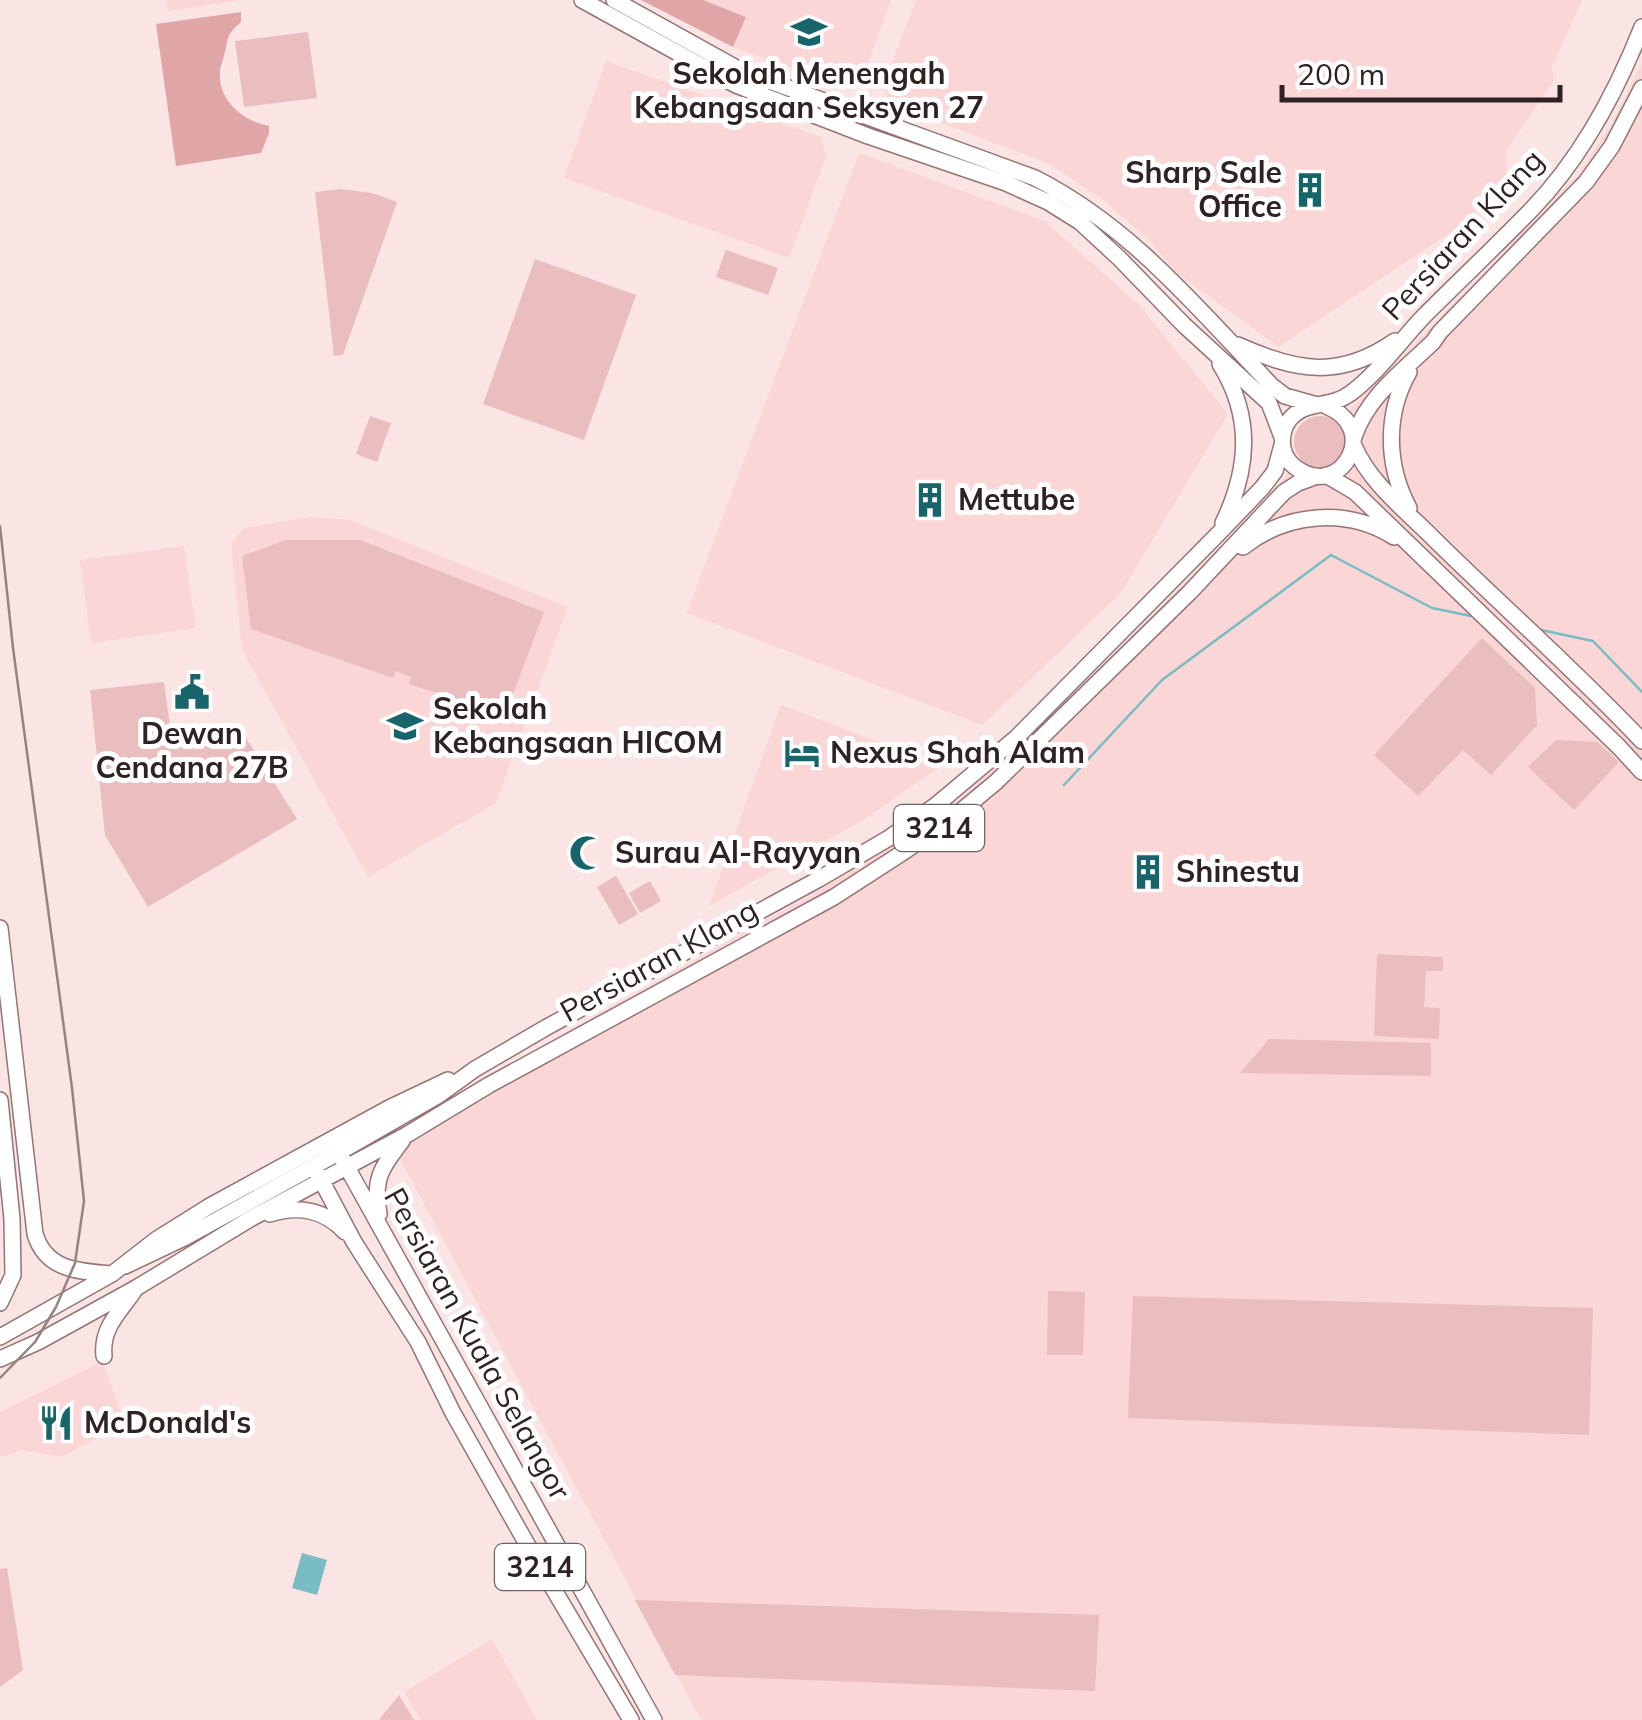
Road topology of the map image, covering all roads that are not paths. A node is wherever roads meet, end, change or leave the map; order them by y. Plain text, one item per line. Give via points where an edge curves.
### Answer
1 (582, 0) edge
2 (614, 0) edge
3 (1642, 27) edge
4 (739, 78) junction
5 (1641, 92) edge
6 (1009, 176) junction
7 (1412, 328) junction
8 (1230, 341) junction
9 (1434, 342) junction
10 (1209, 348) junction
11 (1322, 405) junction
12 (1282, 441) junction
13 (1354, 442) junction
14 (1321, 476) junction
15 (1217, 535) junction
16 (1453, 557) junction
17 (1436, 570) junction
18 (1190, 592) junction
19 (1642, 740) edge
20 (1642, 772) edge
21 (0, 928) edge
22 (475, 1069) junction
23 (0, 1100) edge
24 (408, 1134) junction
25 (342, 1160) junction
26 (318, 1173) junction
27 (250, 1220) junction
28 (382, 1228) junction
29 (354, 1242) junction
30 (118, 1270) junction
31 (136, 1288) junction
32 (0, 1303) edge
33 (0, 1338) edge
34 (104, 1356) dead end
35 (0, 1359) edge
36 (631, 1720) edge
37 (654, 1720) edge

1 - 4 main road
2 - 4 main road
3 - 7 main road, Persiaran Klang via 1624,73 1578,151 1533,208
4 - 6 main road
5 - 9 main road, Persiaran Klang via 1586,182
6 - 8 main road via 1035,178 1130,240
6 - 10 main road via 1094,232
7 - 8 main road via 1362,359 1328,367 1284,364
7 - 11 main road, Persiaran Klang via 1349,395
8 - 11 main road via 1285,396
9 - 13 main road, Persiaran Klang via 1380,393
9 - 16 main road via 1400,387 1391,446 1410,510
10 - 12 main road via 1270,403
10 - 15 main road via 1232,386 1244,449 1238,488
11 - 12 main road via 1290,418
11 - 13 main road via 1346,417
12 - 14 main road via 1290,463
12 - 15 main road, Persiaran Klang / 3214 via 1268,480
13 - 14 main road via 1344,465
13 - 16 main road via 1370,475
14 - 17 main road via 1355,492
14 - 18 main road, Persiaran Klang / 3214 via 1284,492
15 - 22 main road, Persiaran Klang / 3214 via 1016,738 934,806 819,879
16 - 19 main road
17 - 18 main road via 1382,530 1333,516 1259,535
17 - 20 main road
18 - 24 main road, Persiaran Klang / 3214 via 996,782 924,838 834,896
21 - 30 main road via 39,1248 71,1269
22 - 25 main road, Persiaran Klang
22 - 30 main road, Persiaran Klang / 3214 via 208,1206
23 - 32 main road via 13,1276
24 - 25 main road, Persiaran Klang / 3214
24 - 28 main road via 378,1177
25 - 26 main road, Persiaran Klang
25 - 28 main road, Persiaran Kuala Selangor / 3214
26 - 27 main road, Persiaran Klang
26 - 29 main road, Persiaran Kuala Selangor / 3214
26 - 30 main road
27 - 29 main road via 280,1210 316,1212
27 - 31 main road, Persiaran Klang
28 - 37 main road, Persiaran Kuala Selangor / 3214
29 - 36 main road, Persiaran Kuala Selangor / 3214 via 418,1342
30 - 33 main road, Persiaran Klang / 3214
31 - 34 main road via 108,1326
31 - 35 main road, Persiaran Klang

